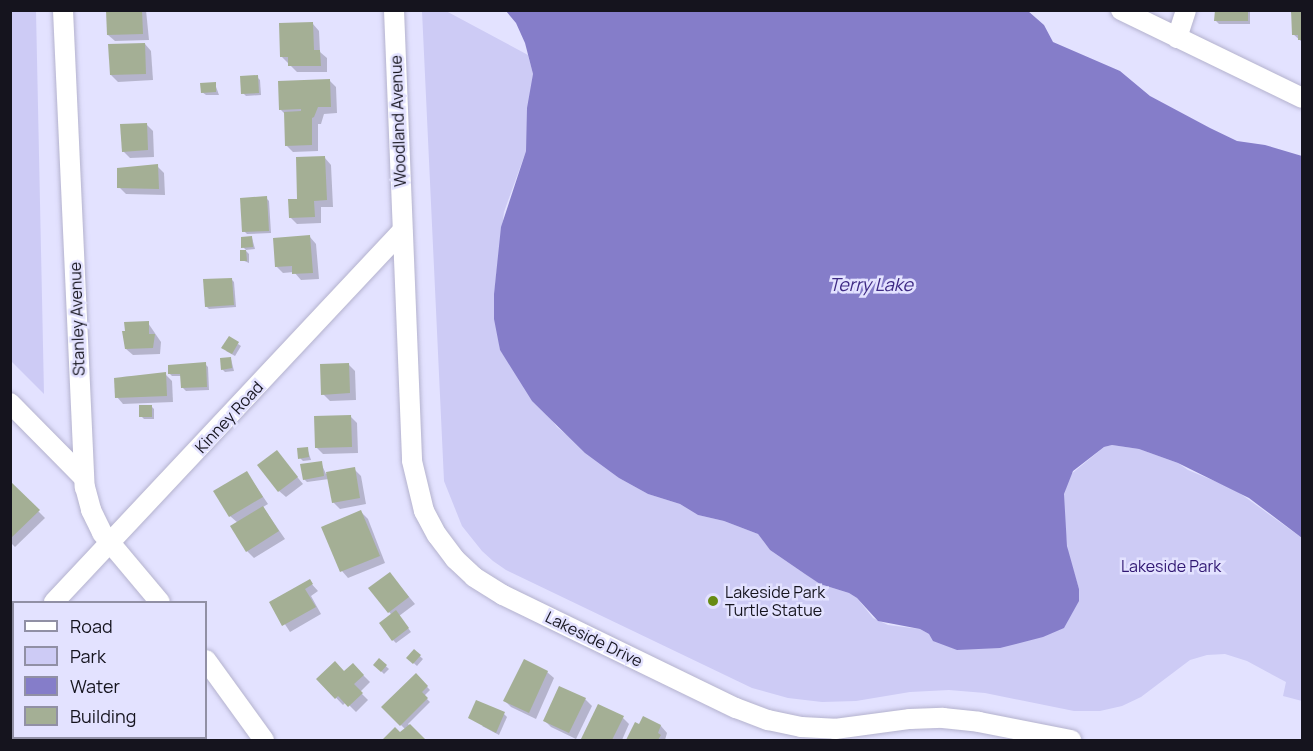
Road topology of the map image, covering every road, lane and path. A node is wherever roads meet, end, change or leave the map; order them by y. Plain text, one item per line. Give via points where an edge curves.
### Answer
1 (63, 10) edge
2 (394, 10) edge
3 (1120, 10) edge
4 (1186, 10) edge
5 (1177, 38) junction
6 (1302, 98) edge
7 (402, 231) junction
8 (10, 404) edge
9 (83, 477) junction
10 (110, 543) junction
11 (56, 601) edge
12 (158, 601) edge
13 (207, 661) edge
14 (783, 733) edge
15 (264, 741) edge
16 (1071, 741) edge

1 - 9 street, Stanley Avenue
2 - 7 street, Woodland Avenue
3 - 5 street
4 - 5 street
5 - 6 street
7 - 10 street, Kinney Road
7 - 14 street, Lakeside Drive via 413,474 424,511 446,548 474,577 503,595
8 - 9 street
9 - 10 street, Stanley Avenue via 91,510
10 - 11 street, Kinney Road
10 - 12 street, Stanley Avenue
13 - 15 street
14 - 16 street, Lakeside Drive via 943,718

